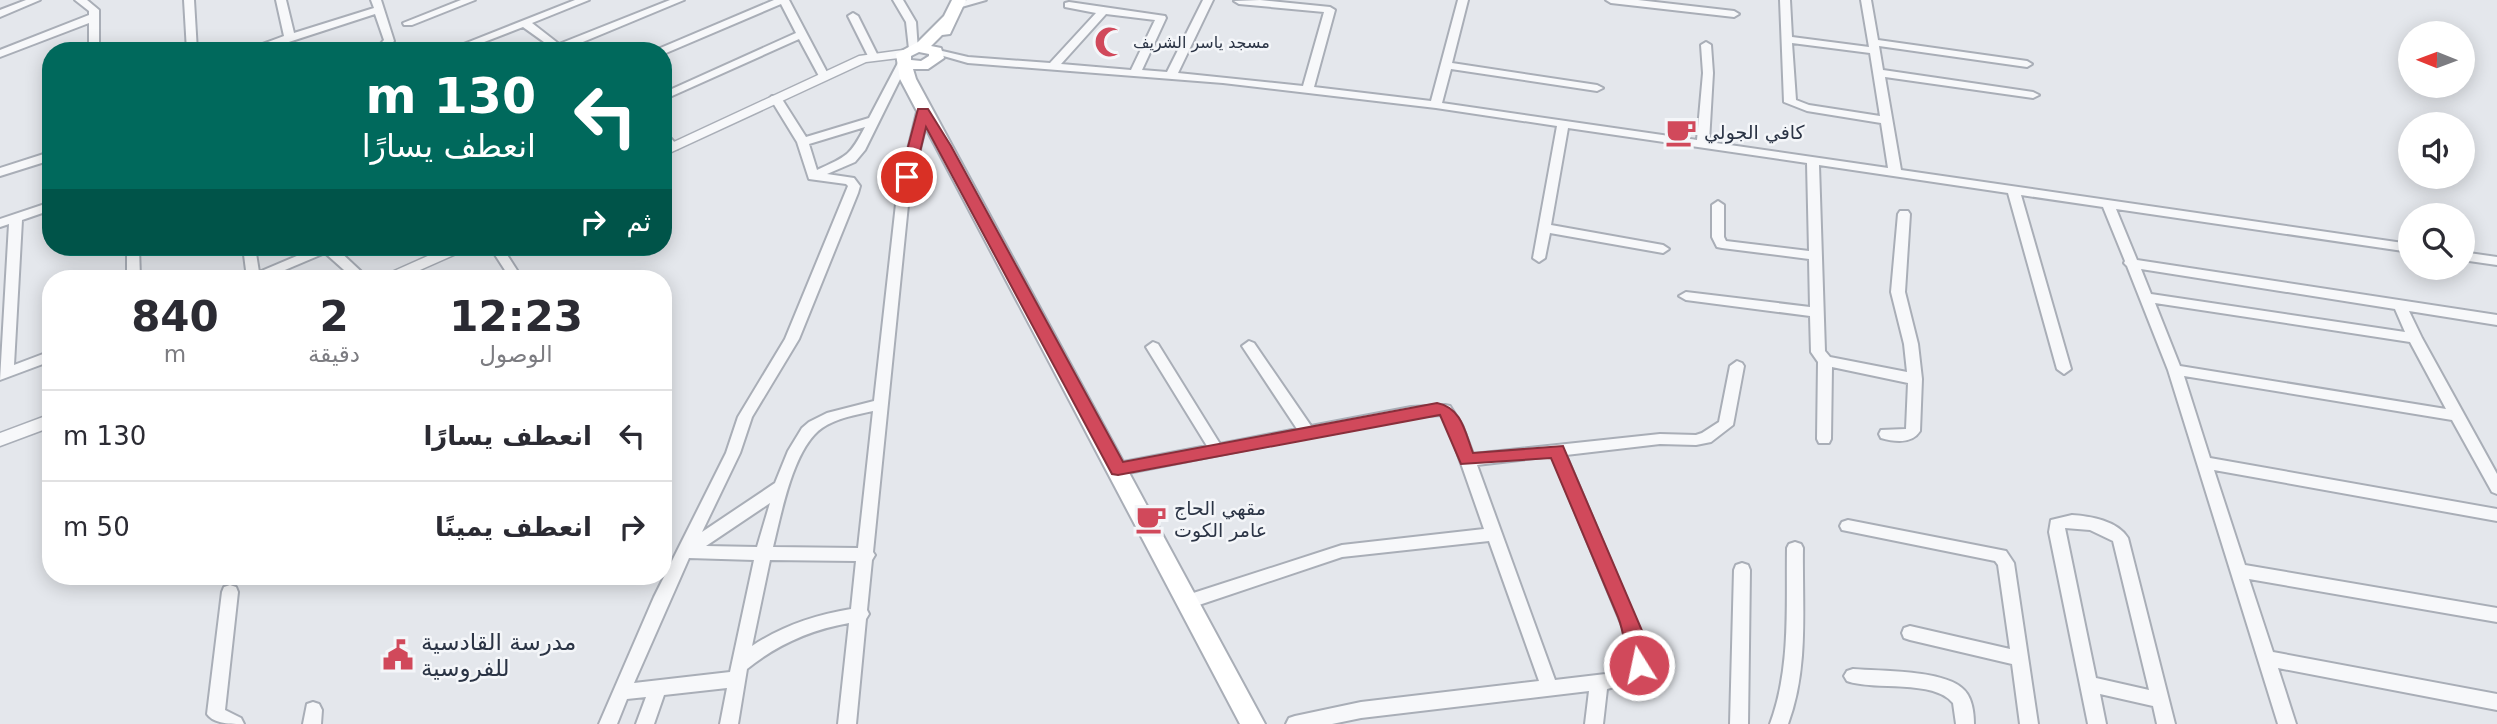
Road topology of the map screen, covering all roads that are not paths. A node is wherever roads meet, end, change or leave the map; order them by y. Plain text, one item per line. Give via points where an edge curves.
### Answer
1 (35, 0) edge
2 (80, 0) edge
3 (189, 0) edge
4 (281, 0) edge
5 (470, 0) edge
6 (584, 0) edge
7 (679, 0) edge
8 (783, 0) edge
9 (898, 0) edge
10 (981, 0) edge
11 (1208, 0) edge
12 (1463, 0) edge
13 (1611, 0) edge
14 (1785, 0) edge
15 (1866, 0) edge
16 (1239, 1) edge
17 (959, 2) edge
18 (378, 5) edge
19 (1069, 5) dead end
20 (1332, 5) edge
21 (1103, 11) junction
22 (0, 14) edge
23 (1734, 14) dead end
24 (853, 16) dead end
25 (94, 17) junction
26 (950, 19) junction
27 (408, 23) dead end
28 (525, 23) junction
29 (802, 34) junction
30 (290, 38) junction
31 (1787, 38) junction
32 (94, 42) edge
33 (191, 42) edge
34 (277, 42) edge
35 (388, 42) edge
36 (475, 42) edge
37 (548, 42) edge
38 (577, 42) edge
39 (1706, 45) dead end
40 (672, 47) edge
41 (1874, 47) junction
42 (0, 54) edge
43 (909, 55) junction
44 (873, 56) junction
45 (933, 58) junction
46 (2027, 64) dead end
47 (1446, 65) junction
48 (1054, 66) junction
49 (1879, 73) junction
50 (1135, 74) junction
51 (824, 76) junction
52 (1171, 76) junction
53 (1597, 88) dead end
54 (1308, 89) junction
55 (913, 90) junction
56 (672, 93) edge
57 (2033, 95) dead end
58 (776, 99) junction
59 (1436, 105) junction
60 (923, 112) junction
61 (1886, 120) junction
62 (872, 121) junction
63 (1563, 122) junction
64 (803, 142) junction
65 (1703, 144) junction
66 (672, 147) edge
67 (42, 159) edge
68 (1813, 160) junction
69 (1895, 171) junction
70 (0, 172) edge
71 (813, 176) junction
72 (2013, 189) junction
73 (2108, 203) junction
74 (1718, 205) dead end
75 (42, 209) edge
76 (1904, 214) dead end
77 (16, 218) junction
78 (0, 223) edge
79 (1544, 228) junction
80 (2398, 246) edge
81 (1663, 248) dead end
82 (307, 256) edge
83 (337, 256) edge
84 (432, 256) edge
85 (1814, 256) junction
86 (1539, 258) dead end
87 (2475, 258) edge
88 (2497, 261) edge
89 (2130, 263) junction
90 (273, 270) edge
91 (352, 270) edge
92 (405, 270) edge
93 (1686, 296) dead end
94 (2144, 297) junction
95 (2400, 305) junction
96 (1818, 312) junction
97 (2497, 320) edge
98 (2415, 338) junction
99 (1250, 346) dead end
100 (1153, 347) dead end
101 (42, 359) edge
102 (1825, 361) junction
103 (1737, 366) dead end
104 (2064, 369) dead end
105 (2175, 370) junction
106 (3, 374) edge
107 (1915, 379) junction
108 (881, 404) junction
109 (2457, 415) junction
110 (42, 424) edge
111 (1307, 432) junction
112 (1886, 434) dead end
113 (1824, 439) dead end
114 (0, 440) edge
115 (1216, 449) junction
116 (1557, 451) junction
117 (1467, 460) junction
118 (2206, 463) junction
119 (1118, 469) junction
120 (781, 487) junction
121 (2497, 488) edge
122 (2497, 515) edge
123 (1848, 526) dead end
124 (1494, 534) junction
125 (1795, 548) dead end
126 (685, 552) junction
127 (765, 553) junction
128 (867, 555) junction
129 (1742, 570) dead end
130 (2240, 571) junction
131 (672, 577) edge
132 (668, 585) edge
133 (230, 592) dead end
134 (1187, 602) junction
135 (860, 614) junction
136 (2497, 615) edge
137 (1910, 633) dead end
138 (2266, 657) junction
139 (2020, 658) junction
140 (737, 673) junction
141 (1853, 676) dead end
142 (1599, 681) junction
143 (2089, 684) junction
144 (1549, 686) junction
145 (658, 688) junction
146 (621, 692) junction
147 (2160, 700) junction
148 (2497, 702) edge
149 (235, 724) edge
150 (608, 724) edge
151 (645, 724) edge
152 (729, 724) edge
153 (847, 724) edge
154 (1253, 724) edge
155 (1295, 724) edge
156 (1594, 724) edge
157 (1739, 724) edge
158 (1779, 724) edge
159 (1965, 724) edge
160 (2029, 724) edge
161 (2097, 724) edge
162 (2166, 724) edge
163 (2287, 724) edge

1 - 22 street
2 - 25 street via 93,8
3 - 33 street
4 - 30 street
5 - 27 street
6 - 28 street
7 - 38 street
8 - 29 street
8 - 40 street
9 - 43 street via 911,22
10 - 17 street
11 - 52 street
12 - 47 street
13 - 23 street
14 - 31 street
15 - 41 street
16 - 20 street
17 - 26 main road
18 - 30 street
18 - 35 street
19 - 21 street
20 - 54 street
21 - 48 street
21 - 50 street via 1162,19
24 - 44 street
25 - 32 street
25 - 42 street
26 - 43 main road
26 - 45 main road
28 - 36 street
28 - 37 street
29 - 51 street
29 - 56 street
30 - 34 street
31 - 41 street
31 - 61 street via 1790,102
39 - 65 street via 1709,73
41 - 46 street
41 - 49 street
43 - 44 street
43 - 45 main road
43 - 55 main road
43 - 62 street
44 - 51 street
45 - 48 street
45 - 55 main road via 916,78
47 - 53 street
47 - 59 street
48 - 50 street
49 - 57 street
49 - 61 street
50 - 52 street
51 - 58 street
52 - 54 street
54 - 59 street
55 - 60 main road
58 - 64 street
58 - 66 street
59 - 63 street
60 - 108 street via 903,195
60 - 119 main road
61 - 69 street
62 - 64 street
62 - 71 street via 851,159
63 - 65 street
63 - 79 street
64 - 71 street
65 - 68 street
67 - 70 street
68 - 69 street
68 - 85 street
69 - 72 street
71 - 126 street via 850,181 854,186 850,201 792,339 745,417 733,453
72 - 73 street
72 - 104 street
73 - 80 street
73 - 89 street
74 - 85 street via 1722,244
75 - 77 street
76 - 107 street via 1898,292
77 - 78 street
77 - 106 street
79 - 81 street
79 - 86 street
82 - 90 street
83 - 91 street
84 - 92 street
85 - 96 street
87 - 88 street
89 - 94 street
89 - 95 street
93 - 96 street
94 - 98 street
94 - 105 street
95 - 97 street
95 - 98 street
96 - 102 street via 1818,352
98 - 109 street
99 - 111 street
100 - 115 street
101 - 106 street
102 - 107 street
102 - 113 street
103 - 116 street via 1726,425 1706,438
105 - 109 street
105 - 118 street
107 - 112 street via 1913,430 1910,435
108 - 120 street via 823,419 805,433
108 - 128 street
109 - 121 street
110 - 114 street
111 - 115 street
111 - 117 street via 1445,410
115 - 119 street
116 - 117 street
116 - 142 street via 1639,650 1639,665 1633,674
117 - 124 street
118 - 122 street
118 - 130 street
119 - 134 main road
120 - 126 street
120 - 127 street
123 - 139 street via 2000,556 2006,563
124 - 134 street via 1342,551
124 - 144 street
125 - 158 street via 1788,704
126 - 127 street
126 - 131 street
127 - 128 street
127 - 140 street
128 - 135 street
129 - 157 street
130 - 136 street
130 - 138 street
132 - 146 street
133 - 149 street via 215,707 216,714
134 - 154 main road
135 - 140 street via 794,629 767,643
135 - 153 street
137 - 139 street
138 - 148 street
138 - 163 street
139 - 160 street
140 - 145 street
140 - 152 street
141 - 159 street via 1943,687 1957,694 1963,704
142 - 144 street
142 - 156 street
143 - 147 street
143 - 147 street via 2057,532 2057,524 2064,520 2105,529 2120,538
143 - 161 street
144 - 155 street via 1361,710
145 - 146 street
145 - 151 street
146 - 150 street
147 - 162 street

